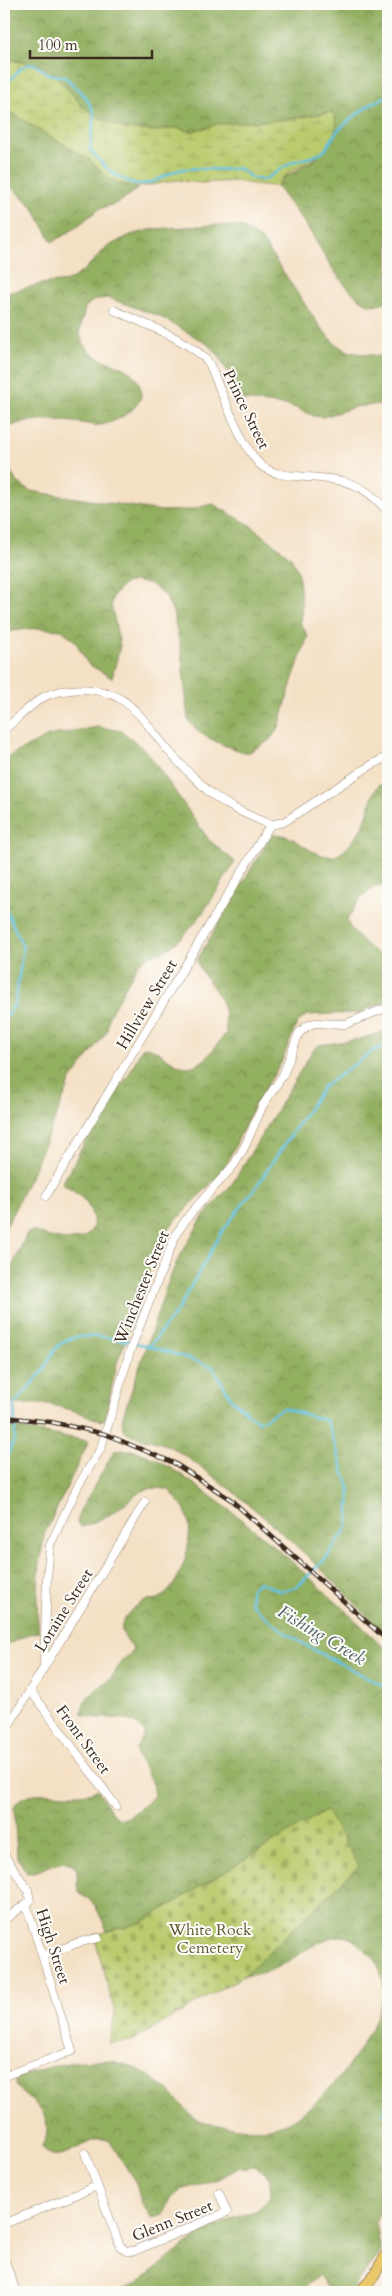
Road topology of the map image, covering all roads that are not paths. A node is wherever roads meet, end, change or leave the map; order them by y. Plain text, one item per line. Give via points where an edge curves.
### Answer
1 (114, 310) dead end
2 (388, 512) edge
3 (4, 730) edge
4 (388, 756) edge
5 (270, 826) junction
6 (388, 1008) edge
7 (46, 1196) dead end
8 (145, 1502) dead end
9 (44, 1666) junction
10 (30, 1690) junction
11 (4, 1733) edge
12 (116, 1806) dead end
13 (4, 1855) edge
14 (26, 1904) junction
15 (4, 1920) edge
16 (98, 1938) dead end
17 (43, 1956) junction
18 (4, 2076) edge
19 (85, 2153) dead end
20 (96, 2186) junction
21 (219, 2193) dead end
22 (4, 2224) edge
23 (388, 2252) edge
24 (4, 2258) edge
25 (6, 2272) edge
26 (16, 2292) edge
27 (359, 2292) edge

1 - 2 street, Prince Street via 194,348 202,355 209,363 242,437 263,467 289,476 348,482 369,492
3 - 5 street via 42,698 53,693 79,689 104,692 133,706 168,750 209,792
4 - 5 street via 284,822
5 - 7 street, Hillview Street
6 - 9 street, Winchester Street via 346,1024 314,1023 299,1033 283,1075 263,1105 234,1165 176,1234 134,1338 101,1448 78,1486 50,1545
8 - 9 street, Loraine Street
9 - 10 street, Loraine Street
10 - 11 street, Loraine Street
10 - 12 street, Front Street
13 - 14 street, High Street via 28,1890 30,1901
14 - 15 street
14 - 17 street, High Street
16 - 17 street
17 - 18 street, High Street via 72,2051
19 - 20 street
20 - 21 street, Glenn Street via 120,2246 126,2251 134,2251 227,2212
20 - 22 street
23 - 27 main road via 371,2280
24 - 25 street
25 - 26 street

